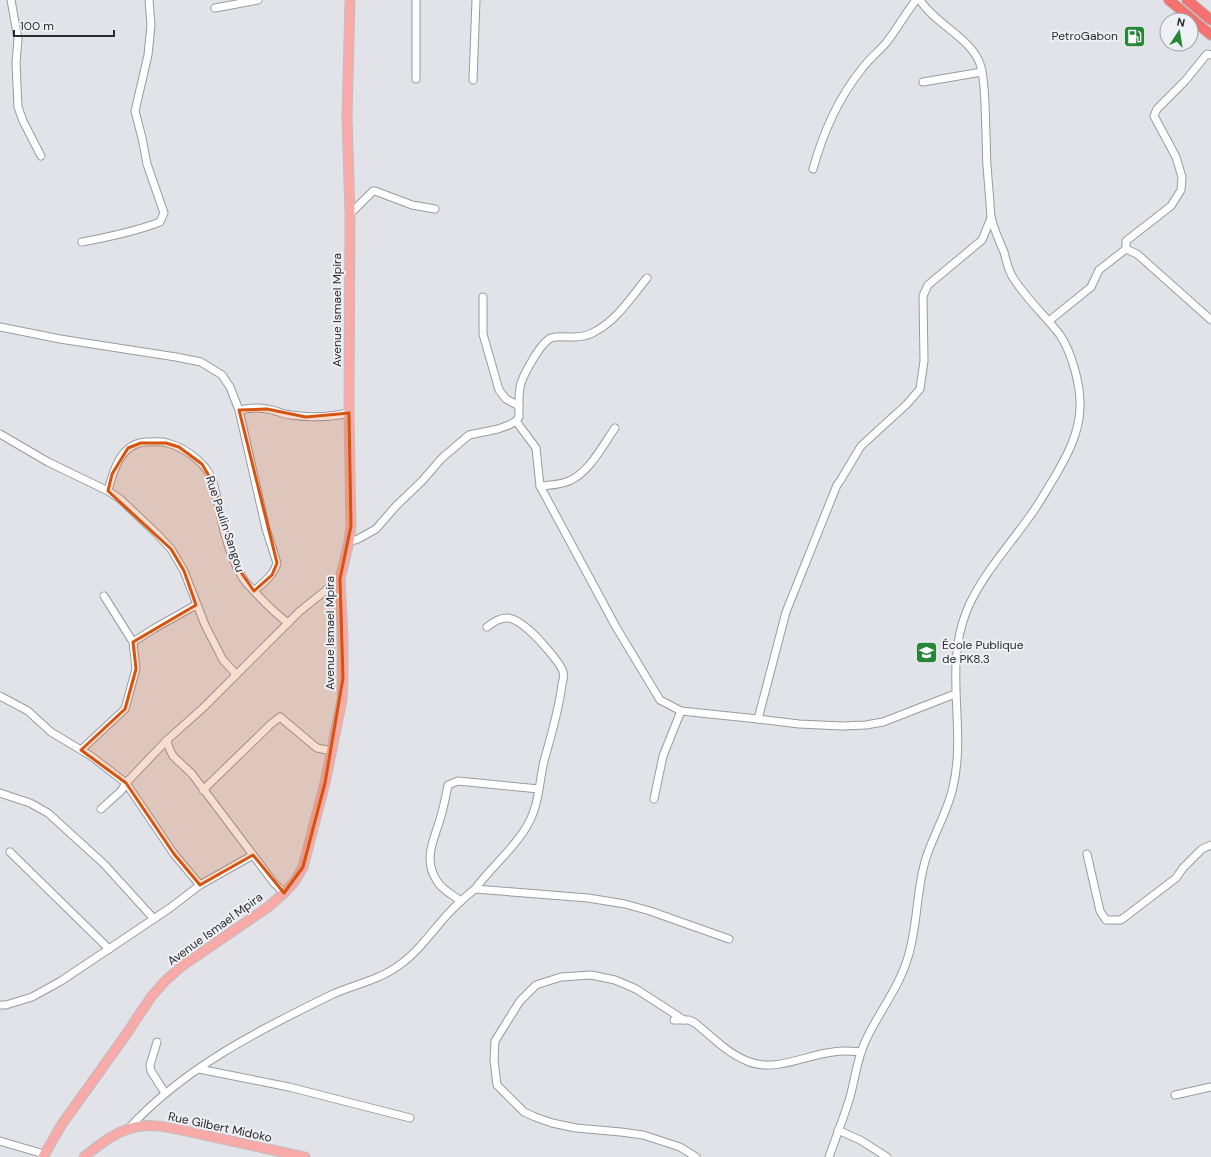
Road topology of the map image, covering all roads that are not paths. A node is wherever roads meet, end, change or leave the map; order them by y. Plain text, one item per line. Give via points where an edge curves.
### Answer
1 (11, 0) edge
2 (149, 0) edge
3 (258, 0) edge
4 (350, 0) edge
5 (416, 0) edge
6 (476, 0) edge
7 (916, 0) edge
8 (920, 0) edge
9 (1169, 0) edge
10 (1187, 0) edge
11 (215, 8) dead end
12 (1211, 20) edge
13 (1211, 35) edge
14 (1211, 55) edge
15 (982, 72) junction
16 (416, 79) dead end
17 (473, 80) dead end
18 (923, 82) dead end
19 (41, 156) dead end
20 (813, 169) dead end
21 (436, 209) dead end
22 (350, 214) junction
23 (991, 218) junction
24 (82, 242) dead end
25 (1126, 249) junction
26 (647, 278) dead end
27 (483, 297) dead end
28 (1211, 320) edge
29 (1049, 321) junction
30 (0, 327) edge
31 (519, 406) junction
32 (239, 410) junction
33 (349, 413) junction
34 (516, 421) junction
35 (615, 428) dead end
36 (0, 434) edge
37 (540, 486) junction
38 (108, 491) junction
39 (350, 542) junction
40 (340, 579) junction
41 (254, 591) junction
42 (104, 596) dead end
43 (196, 605) junction
44 (288, 623) junction
45 (487, 627) dead end
46 (133, 642) junction
47 (236, 674) junction
48 (956, 694) junction
49 (0, 696) edge
50 (681, 711) junction
51 (758, 719) junction
52 (167, 740) junction
53 (81, 750) junction
54 (332, 751) junction
55 (126, 782) junction
56 (539, 789) junction
57 (203, 790) junction
58 (0, 793) edge
59 (654, 799) dead end
60 (101, 809) dead end
61 (1211, 845) edge
62 (10, 852) dead end
63 (1086, 854) dead end
64 (253, 855) junction
65 (200, 885) junction
66 (475, 889) junction
67 (284, 892) junction
68 (461, 901) junction
69 (154, 919) junction
70 (729, 939) dead end
71 (109, 949) junction
72 (0, 1005) edge
73 (674, 1020) dead end
74 (684, 1020) junction
75 (157, 1042) dead end
76 (861, 1052) junction
77 (200, 1069) junction
78 (1211, 1087) edge
79 (165, 1093) junction
80 (1175, 1094) dead end
81 (410, 1118) dead end
82 (130, 1128) junction
83 (838, 1130) junction
84 (0, 1141) edge
85 (43, 1156) edge
86 (84, 1157) edge
87 (305, 1157) edge
88 (696, 1157) edge
89 (829, 1157) edge
90 (887, 1157) edge

1 - 19 street via 18,39 18,107
2 - 24 street via 151,25 148,55 135,111 147,164 164,213 160,222 136,231
3 - 11 street
4 - 22 main road, Avenue Ismael Mpira via 347,117
5 - 16 street
6 - 17 street
7 - 20 street via 886,42 846,90 826,127
8 - 15 street via 934,17 974,53 980,62
9 - 13 highway
10 - 12 highway
14 - 25 street via 1207,54 1157,109 1154,116 1176,157 1182,177 1181,190 1171,206 1126,241
15 - 18 street
15 - 23 street
21 - 22 street via 412,205 373,191
22 - 33 main road, Avenue Ismael Mpira
23 - 29 street via 1012,275
23 - 51 street via 982,240 924,291 924,361 920,389 861,446 837,485 786,612
25 - 28 street via 1137,254
25 - 29 street via 1099,270 1091,287
26 - 31 street via 618,313 596,331 575,337 550,338 544,344 521,383
27 - 31 street via 483,334 499,390 506,399
29 - 48 street via 1070,355 1077,380 1080,409 1076,435 1064,462 1036,507 985,578 966,611 956,651
30 - 32 street via 201,362 222,376 230,387
31 - 34 street via 519,417
32 - 33 street via 252,407 306,417
32 - 41 street via 266,529 277,563 272,574
33 - 39 main road, Avenue Ismael Mpira
34 - 37 street via 536,448
34 - 39 street via 498,429 469,435 442,458 376,529
35 - 37 street via 581,474 570,481
36 - 38 street via 48,462
37 - 50 street via 648,682 660,700
38 - 41 street, Rue Paulin Sangou via 112,474 120,458 128,448 141,442 166,443 179,447 191,455 210,474 230,549 243,579
38 - 43 street via 120,499 171,549 184,571
39 - 40 main road, Avenue Ismael Mpira
40 - 44 street
40 - 54 main road, Avenue Ismael Mpira via 342,700
41 - 44 street, Rue Paulin Sangou
42 - 46 street
43 - 46 street
43 - 47 street via 224,660
44 - 47 street
45 - 56 street via 495,620 505,617 518,621 530,630 553,656 563,672 561,692
46 - 53 street via 136,669 125,709
47 - 52 street
48 - 51 street via 866,726 799,724
48 - 76 street via 957,747 953,790 926,858 911,947 901,976
49 - 53 street via 28,711 51,732
50 - 51 street
50 - 59 street via 663,756
52 - 55 street
52 - 57 street via 173,756 192,774
53 - 55 street
54 - 57 street via 317,748 280,717
54 - 67 main road, Avenue Ismael Mpira via 303,867
55 - 60 street
55 - 65 street via 174,854
56 - 66 street via 535,807 522,834
56 - 68 street via 458,781 448,785 430,850 430,862 437,882
57 - 64 street
58 - 69 street via 30,803 48,813 104,864
61 - 63 street via 1202,849 1176,878 1121,920 1106,920 1100,911
62 - 71 street
64 - 65 street
64 - 67 street
65 - 69 street
66 - 68 street
66 - 70 street via 588,898 625,904
67 - 85 main road, Avenue Ismael Mpira via 268,907 182,966 165,981 151,997 62,1124
68 - 77 street via 397,967 340,991 267,1027
69 - 71 street
71 - 72 street via 32,997
73 - 74 street
74 - 76 street via 695,1023 737,1056 760,1064 785,1063 846,1050
74 - 88 street via 615,980 591,975 561,977 536,985 520,1001 495,1041 494,1060 497,1085 524,1112 535,1118 576,1128 643,1135 680,1147
75 - 79 street via 150,1065
76 - 83 street
77 - 79 street
77 - 81 street via 289,1087
78 - 80 street
79 - 82 street
82 - 86 main road via 103,1142
82 - 87 main road, Rue Gilbert Midoko via 157,1126
83 - 89 street
83 - 90 street
84 - 85 street

